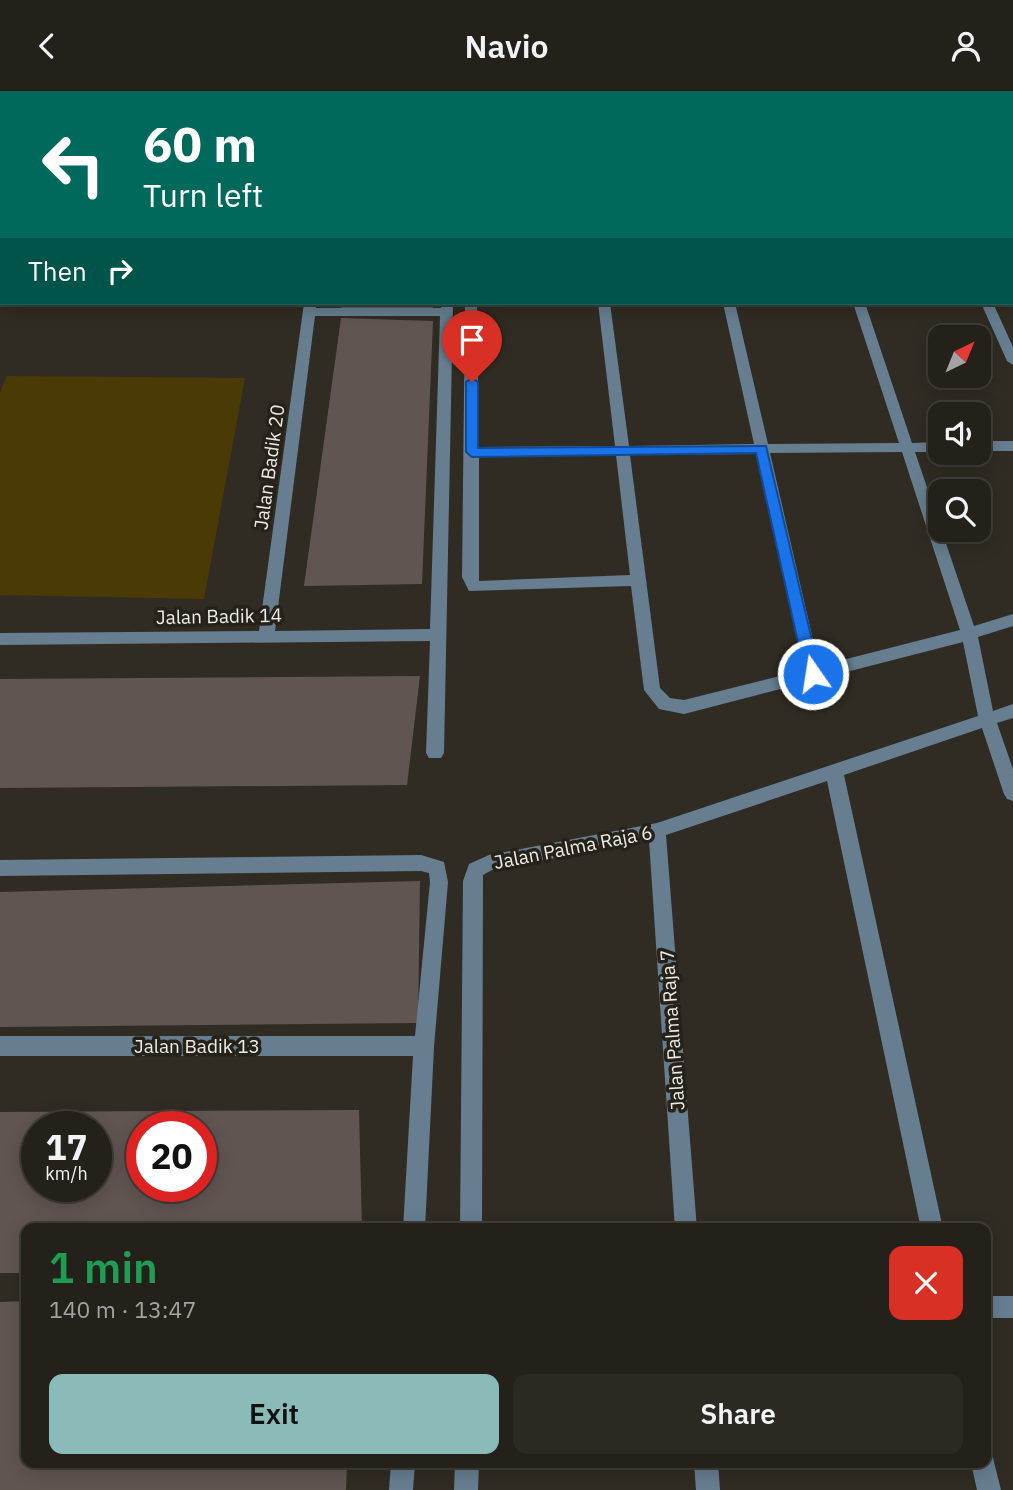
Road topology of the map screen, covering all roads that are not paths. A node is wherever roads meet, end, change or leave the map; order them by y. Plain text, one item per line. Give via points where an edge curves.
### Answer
1 (471, 305) edge
2 (604, 305) edge
3 (729, 305) edge
4 (860, 305) edge
5 (988, 305) edge
6 (447, 307) edge
7 (309, 308) edge
8 (1013, 361) edge
9 (991, 446) edge
10 (1013, 446) edge
11 (906, 447) junction
12 (928, 447) edge
13 (762, 449) junction
14 (622, 450) junction
15 (472, 452) junction
16 (638, 580) junction
17 (1013, 620) edge
18 (439, 635) junction
19 (968, 635) junction
20 (266, 637) junction
21 (0, 639) edge
22 (813, 674) junction
23 (1013, 711) edge
24 (987, 720) junction
25 (435, 753) dead end
26 (834, 771) junction
27 (1013, 795) edge
28 (657, 831) junction
29 (0, 868) edge
30 (0, 1047) edge
31 (424, 1047) junction
32 (414, 1223) edge
33 (471, 1223) edge
34 (686, 1223) edge
35 (931, 1223) edge
36 (991, 1307) edge
37 (1013, 1307) edge
38 (403, 1468) edge
39 (467, 1468) edge
40 (706, 1468) edge
41 (984, 1468) edge
42 (401, 1490) edge
43 (466, 1490) edge
44 (708, 1490) edge
45 (989, 1490) edge

1 - 15 street
2 - 14 street
3 - 13 street
4 - 11 street
5 - 8 street
6 - 7 street
6 - 18 street
7 - 20 street, Jalan Badik 20
9 - 10 street
11 - 12 street
11 - 13 street
11 - 19 street
13 - 14 street
13 - 22 street
14 - 15 street
14 - 16 street
15 - 16 street via 470,577 474,587
16 - 22 street via 652,690 665,704 684,707
17 - 19 street
18 - 20 street, Jalan Badik 14
18 - 25 street
19 - 22 street
19 - 24 street
20 - 21 street, Jalan Badik 14
23 - 24 street, Jalan Palma Raja 6
24 - 26 street, Jalan Palma Raja 6
24 - 27 street
26 - 28 street, Jalan Palma Raja 6
26 - 35 street
28 - 33 street, Jalan Palma Raja 6 via 489,863 475,870
28 - 34 street, Jalan Palma Raja 7
29 - 31 street via 421,863 438,868
30 - 31 street, Jalan Badik 13
31 - 32 street
36 - 37 street
38 - 42 street
39 - 43 street
40 - 44 street
41 - 45 street

